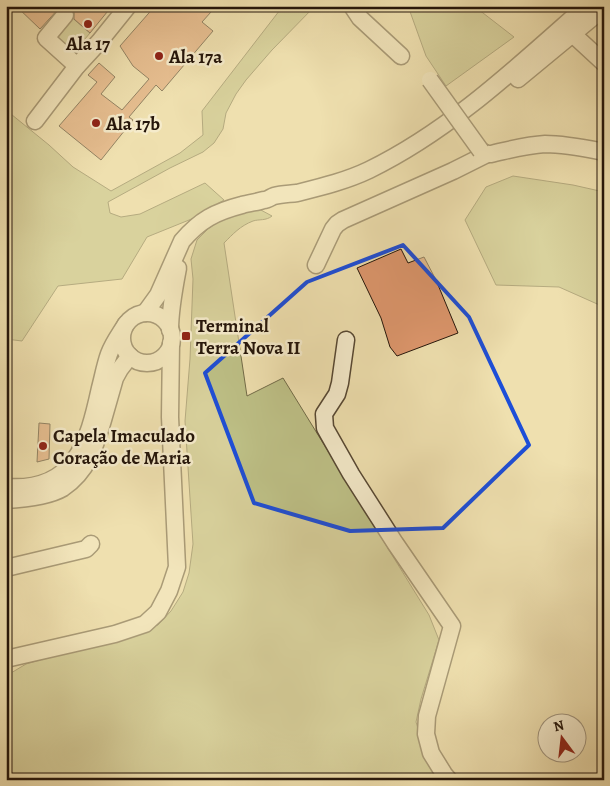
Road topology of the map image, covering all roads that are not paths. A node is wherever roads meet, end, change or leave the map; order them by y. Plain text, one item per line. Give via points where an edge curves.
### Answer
1 (128, 6) edge
2 (352, 6) edge
3 (586, 6) edge
4 (604, 8) edge
5 (64, 15) dead end
6 (568, 30) junction
7 (401, 56) dead end
8 (604, 63) edge
9 (77, 66) junction
10 (430, 80) dead end
11 (35, 121) dead end
12 (484, 152) junction
13 (604, 152) edge
14 (182, 241) junction
15 (316, 266) dead end
16 (144, 313) junction
17 (126, 324) junction
18 (171, 336) junction
19 (346, 340) dead end
20 (130, 356) junction
21 (152, 362) junction
22 (170, 418) junction
23 (6, 487) edge
24 (6, 500) edge
25 (91, 544) dead end
26 (6, 568) edge
27 (6, 659) edge
28 (449, 780) edge

1 - 9 street
2 - 7 street via 360,18
3 - 6 street
4 - 6 street
5 - 9 street via 46,38
6 - 8 street
6 - 14 street via 530,70 445,136 376,179 346,190 274,204 265,200 215,213
9 - 11 street
10 - 12 street, bridge
12 - 13 street via 491,154 545,144
12 - 15 street via 452,171 337,224
14 - 16 street via 158,295
14 - 18 street via 172,297
16 - 17 street via 131,318
16 - 18 street via 160,317
17 - 20 street via 122,341
17 - 23 street via 112,345 85,442 74,462 53,479 36,485
18 - 21 street via 164,355
18 - 22 street
19 - 28 street via 337,394 324,414 325,428 395,543 452,626 427,716 426,734 431,753
20 - 21 street
20 - 24 street via 115,378 95,447 77,476 62,488 43,495
21 - 22 street via 165,380
22 - 27 street via 177,567 170,591 158,612 145,624 115,634
25 - 26 street via 86,549

